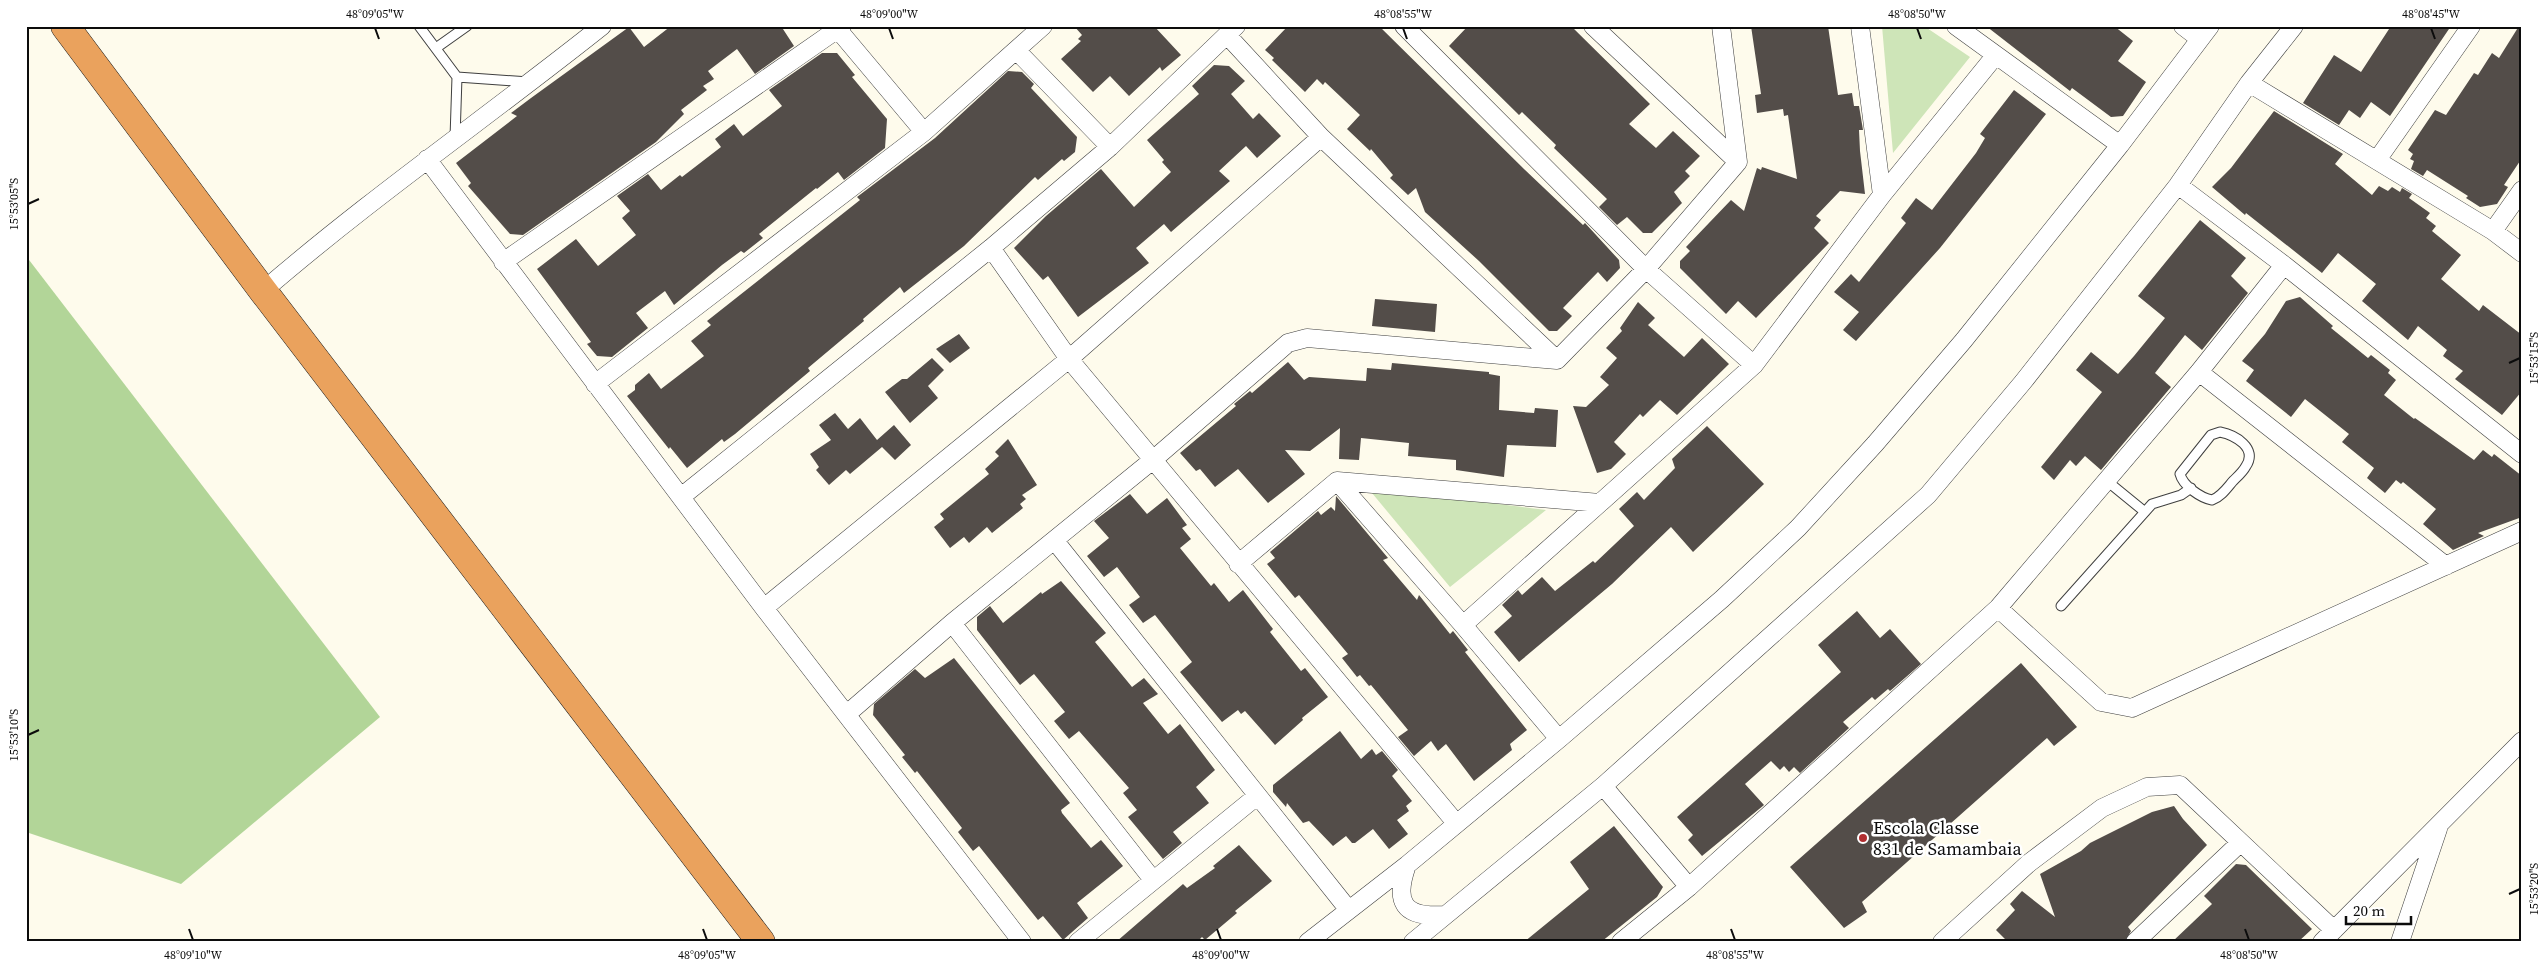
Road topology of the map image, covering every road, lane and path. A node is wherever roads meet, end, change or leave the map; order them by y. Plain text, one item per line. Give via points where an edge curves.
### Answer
1 (64, 26) edge
2 (419, 26) edge
3 (466, 26) edge
4 (602, 26) edge
5 (1043, 26) edge
6 (1404, 26) edge
7 (1593, 26) edge
8 (1721, 26) edge
9 (1860, 26) edge
10 (1956, 26) edge
11 (2183, 26) edge
12 (2294, 26) edge
13 (2472, 26) edge
14 (838, 27) edge
15 (1232, 30) edge
16 (2205, 33) edge
17 (436, 48) junction
18 (1017, 51) junction
19 (1995, 56) junction
20 (457, 77) junction
21 (532, 82) junction
22 (2249, 83) junction
23 (924, 132) junction
24 (1321, 137) junction
25 (455, 139) junction
26 (2120, 145) junction
27 (1110, 146) junction
28 (427, 159) junction
29 (2377, 160) junction
30 (1738, 162) junction
31 (2178, 186) junction
32 (2522, 190) edge
33 (1882, 195) junction
34 (2493, 231) junction
35 (991, 248) junction
36 (2522, 254) edge
37 (503, 262) junction
38 (2284, 264) junction
39 (1646, 269) junction
40 (263, 291) junction
41 (1069, 359) junction
42 (1558, 360) junction
43 (1754, 365) junction
44 (2199, 372) junction
45 (595, 384) junction
46 (2522, 454) edge
47 (1154, 459) junction
48 (2107, 480) junction
49 (1336, 481) junction
50 (2191, 488) junction
51 (681, 497) junction
52 (1600, 504) junction
53 (2146, 512) junction
54 (2522, 531) edge
55 (1055, 541) junction
56 (1238, 564) junction
57 (2446, 566) junction
58 (2061, 606) dead end
59 (764, 608) junction
60 (1998, 608) junction
61 (952, 623) junction
62 (1463, 625) junction
63 (847, 714) junction
64 (1559, 739) junction
65 (2522, 741) edge
66 (1603, 786) junction
67 (1257, 796) junction
68 (1456, 823) junction
69 (2439, 826) junction
70 (2240, 843) junction
71 (1407, 865) junction
72 (1154, 880) junction
73 (1689, 887) junction
74 (1348, 909) junction
75 (1444, 915) junction
76 (2328, 936) edge
77 (761, 942) edge
78 (1022, 942) edge
79 (1078, 942) edge
80 (1308, 942) edge
81 (1413, 942) edge
82 (1621, 942) edge
83 (1942, 942) edge
84 (2135, 942) edge
85 (2400, 942) edge

1 - 40 highway
2 - 17 lane
3 - 17 lane
4 - 21 street
5 - 18 street
6 - 39 street
7 - 30 street
8 - 30 street
9 - 33 street
10 - 19 street
11 - 16 street
12 - 22 street
13 - 29 street
14 - 23 street
14 - 37 street
15 - 24 street
15 - 27 street
16 - 26 street
17 - 20 lane
18 - 23 street
18 - 27 street
19 - 26 street
19 - 33 street
20 - 21 lane
20 - 25 lane
21 - 25 street
22 - 29 street
22 - 31 street
23 - 45 street
24 - 41 street
24 - 42 street
25 - 28 street
26 - 64 street via 1964,340 1798,528 1722,599
27 - 35 street
28 - 37 street
28 - 40 street
29 - 34 street
30 - 39 street
31 - 38 street
31 - 66 street via 2023,382 1928,495
32 - 34 street
33 - 43 street
34 - 36 street
35 - 41 street
35 - 51 street
37 - 45 street
38 - 44 street
38 - 46 street
39 - 42 street
39 - 43 street
40 - 77 highway
41 - 47 street
41 - 59 street
42 - 47 street via 1307,338 1288,343
43 - 52 street
44 - 48 street
44 - 57 street
45 - 51 street
47 - 55 street
47 - 56 street
48 - 53 lane
48 - 60 street
49 - 52 street
49 - 56 street
49 - 62 street
50 - 50 lane via 2207,499 2217,498 2247,465 2248,449 2242,441 2232,434 2220,432 2211,435 2180,474
50 - 53 lane via 2181,495 2157,501
51 - 59 street
52 - 62 street
53 - 58 lane
54 - 57 street
55 - 61 street
55 - 67 street
56 - 68 street
57 - 60 street via 2132,708 2101,702
59 - 63 street
60 - 73 street
61 - 63 street
61 - 72 street
62 - 64 street
63 - 78 street
64 - 68 street
65 - 69 street
66 - 73 street
66 - 75 street
67 - 72 street
67 - 74 street
68 - 71 street
69 - 76 street
69 - 85 street
70 - 76 street
70 - 83 street via 2180,785 2147,787 2102,808 2044,852
70 - 84 street
71 - 74 street
71 - 75 street via 1400,884 1404,903 1424,916
72 - 79 street
73 - 82 street
74 - 80 street
75 - 81 street

